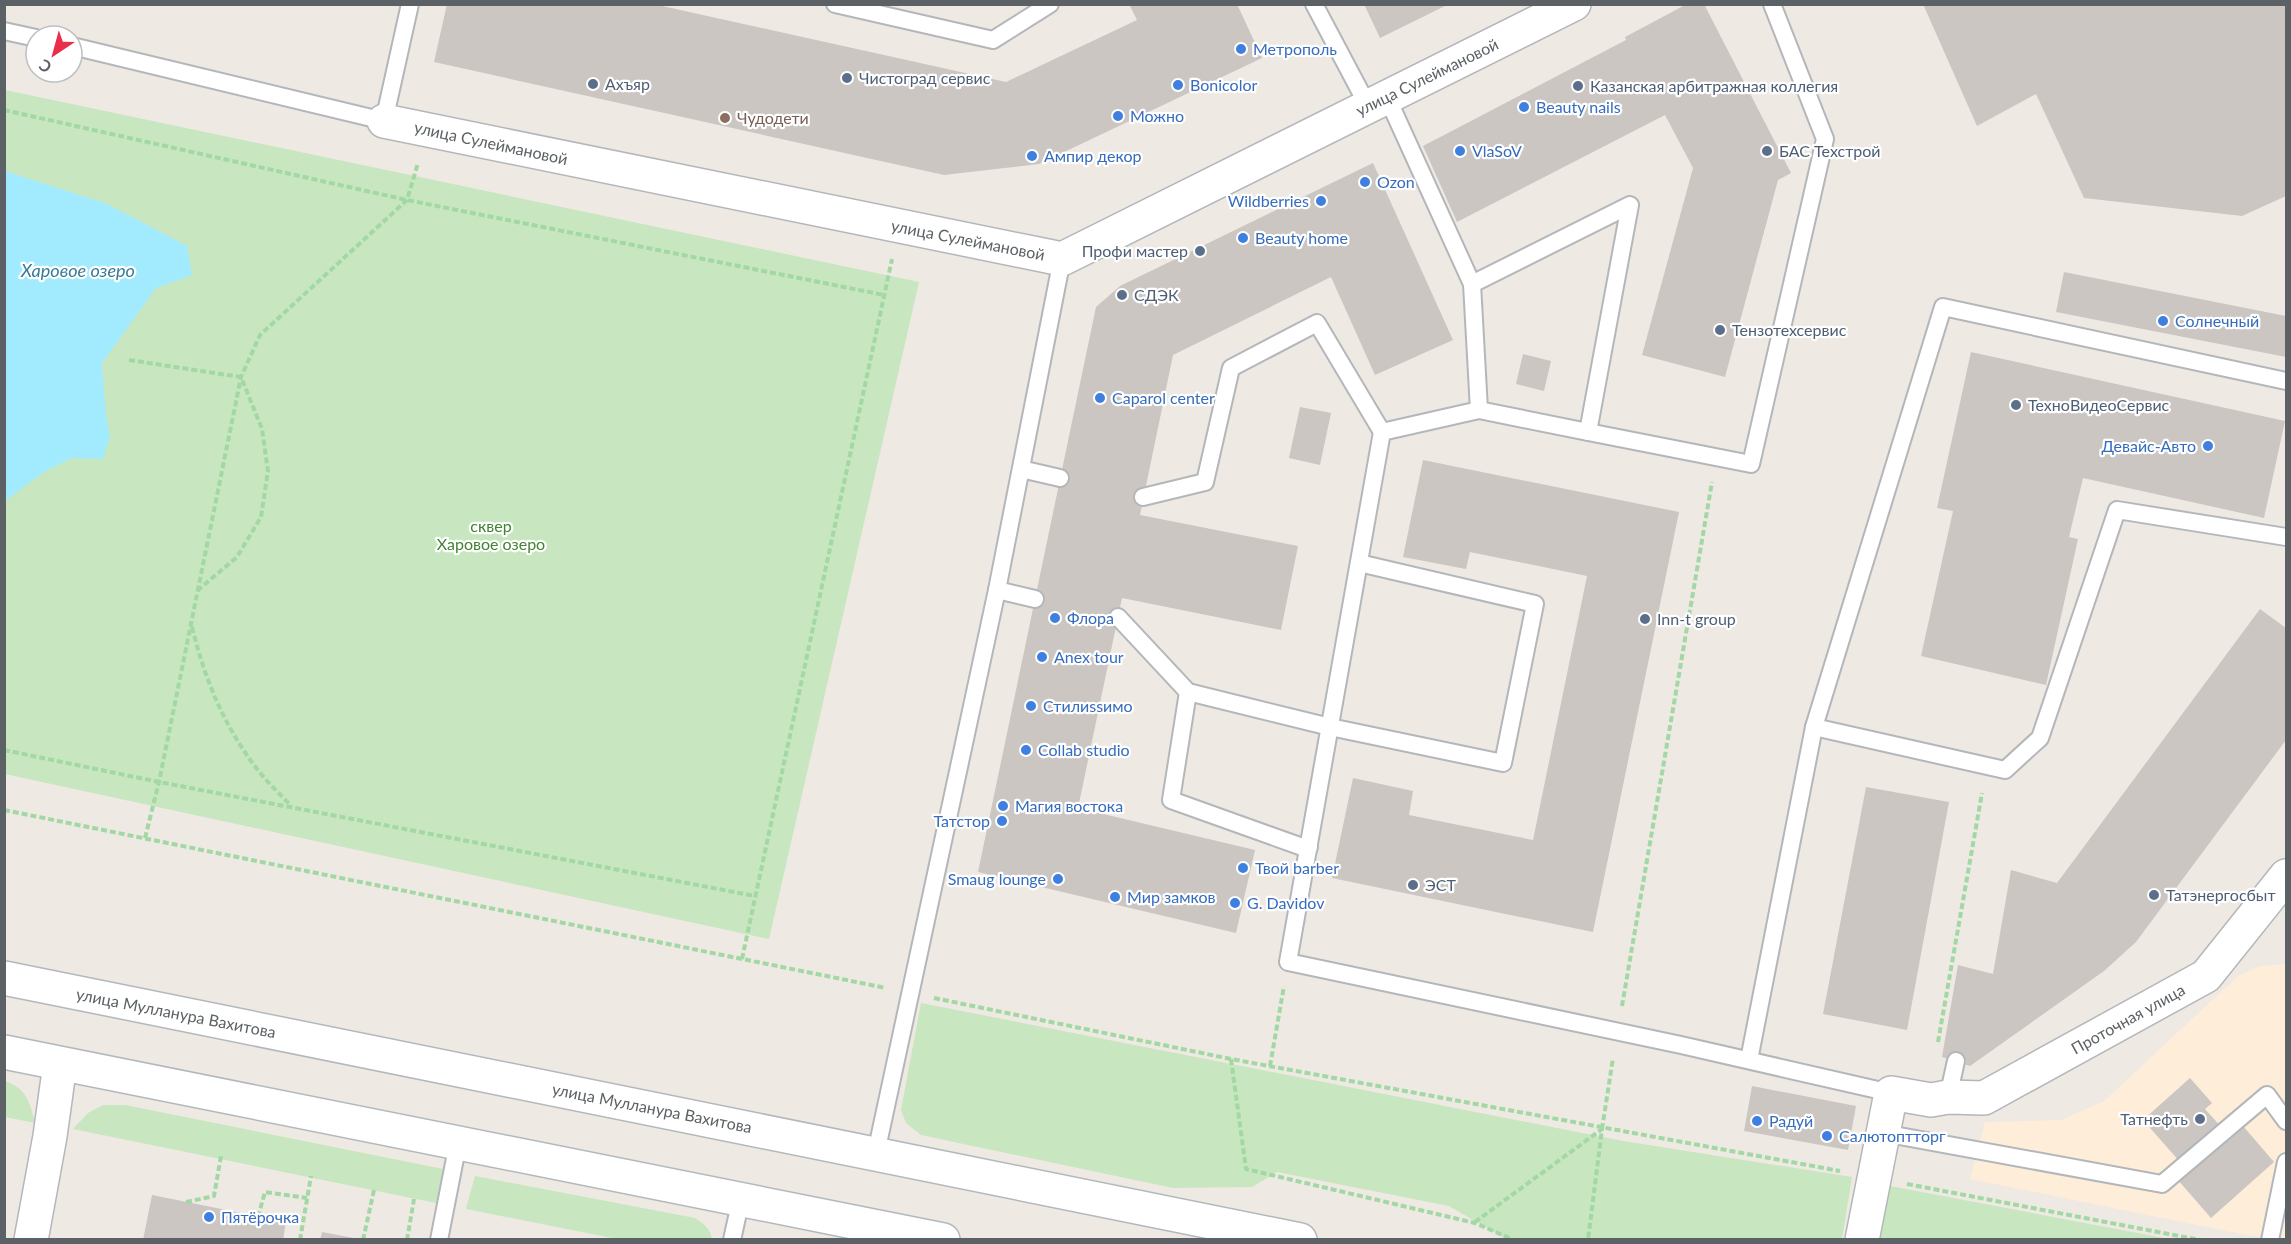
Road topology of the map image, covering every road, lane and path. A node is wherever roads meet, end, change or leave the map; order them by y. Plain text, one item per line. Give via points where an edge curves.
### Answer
1 (410, 4) edge
2 (835, 4) edge
3 (1050, 4) edge
4 (1314, 4) edge
5 (1574, 4) edge
6 (1772, 4) edge
7 (4, 31) edge
8 (24, 35) edge
9 (84, 49) edge
10 (1378, 101) junction
11 (4, 110) edge
12 (384, 120) junction
13 (428, 130) junction
14 (407, 200) junction
15 (898, 226) junction
16 (1062, 259) junction
17 (1472, 284) junction
18 (884, 295) junction
19 (129, 360) dead end
20 (241, 377) junction
21 (2286, 381) edge
22 (1479, 410) junction
23 (1382, 432) junction
24 (1588, 432) junction
25 (1717, 457) junction
26 (1021, 469) junction
27 (1060, 478) dead end
28 (1143, 497) dead end
29 (2286, 537) edge
30 (1359, 563) junction
31 (198, 590) junction
32 (997, 590) junction
33 (1035, 598) dead end
34 (1118, 617) dead end
35 (191, 623) junction
36 (1188, 692) junction
37 (1330, 727) junction
38 (1814, 727) junction
39 (4, 750) edge
40 (1986, 766) junction
41 (159, 782) junction
42 (293, 808) junction
43 (4, 810) edge
44 (145, 838) junction
45 (1309, 848) junction
46 (2286, 876) edge
47 (755, 896) junction
48 (742, 959) junction
49 (1288, 962) junction
50 (4, 978) edge
51 (911, 993) junction
52 (1618, 1032) junction
53 (4, 1052) edge
54 (1231, 1059) junction
55 (1749, 1060) junction
56 (1956, 1061) dead end
57 (60, 1064) junction
58 (1269, 1066) junction
59 (1891, 1093) junction
60 (1939, 1098) junction
61 (2286, 1121) edge
62 (1602, 1129) junction
63 (1883, 1133) junction
64 (458, 1143) junction
65 (876, 1153) junction
66 (221, 1156) dead end
67 (2286, 1162) edge
68 (311, 1176) dead end
69 (1875, 1177) junction
70 (374, 1190) dead end
71 (307, 1198) junction
72 (414, 1199) dead end
73 (741, 1199) junction
74 (186, 1202) dead end
75 (258, 1217) dead end
76 (1475, 1223) junction
77 (31, 1239) edge
78 (300, 1239) edge
79 (363, 1239) edge
80 (407, 1239) edge
81 (439, 1239) edge
82 (732, 1239) edge
83 (943, 1239) edge
84 (1300, 1239) edge
85 (1514, 1239) edge
86 (1588, 1239) edge
87 (1862, 1239) edge
88 (2200, 1239) edge
89 (2270, 1239) edge

1 - 12 lane
2 - 3 lane via 993,40
4 - 10 lane
5 - 10 main road, улица Сулеймановой
6 - 25 lane via 1825,139 1751,464
7 - 8 lane
9 - 12 lane
10 - 16 main road, улица Сулеймановой
10 - 17 lane
11 - 14 path
12 - 13 main road, улица Сулеймановой
13 - 14 path
13 - 15 main road, улица Сулеймановой
14 - 18 path
14 - 20 path via 260,335
15 - 16 main road, улица Сулеймановой
15 - 18 path
16 - 26 lane
17 - 22 lane
17 - 24 lane via 1630,205
18 - 47 path
19 - 20 path
20 - 31 path
20 - 31 path via 262,429 268,471 261,517 237,557
21 - 38 lane via 1943,307
22 - 23 lane
22 - 24 lane
23 - 28 lane via 1317,323 1231,368 1205,482
23 - 30 lane
24 - 25 lane
25 - 52 path
26 - 27 lane
26 - 32 lane
29 - 40 lane via 2117,510 2040,738 2005,770
30 - 37 lane
30 - 37 lane via 1535,604 1503,763
31 - 35 path
32 - 33 lane
32 - 51 lane
34 - 36 lane
35 - 41 path
35 - 42 path via 202,669 225,722 257,770
36 - 37 lane
36 - 45 lane via 1171,800
37 - 45 lane
38 - 40 lane
38 - 55 lane
39 - 41 path
40 - 60 path via 1940,1019
41 - 42 path
41 - 44 path
42 - 47 path
43 - 44 path
44 - 48 path
45 - 49 lane
46 - 60 main road, Проточная улица via 2206,976 1984,1098
47 - 48 path
48 - 51 path
49 - 52 lane
49 - 58 path
50 - 65 main road, улица Мулланура Вахитова
51 - 54 path
51 - 65 lane
52 - 55 lane
52 - 62 path
53 - 57 main road
54 - 58 path
54 - 76 path via 1246,1169
55 - 59 lane
56 - 60 lane
57 - 64 main road
57 - 77 main road
58 - 62 path
59 - 60 main road, Проточная улица
59 - 63 main road
61 - 63 lane via 2267,1095 2162,1184
62 - 69 path
62 - 76 path
62 - 86 path
63 - 69 main road
64 - 73 main road
64 - 81 lane
65 - 84 main road, улица Мулланура Вахитова
66 - 74 path via 214,1196
67 - 89 lane
68 - 71 path
69 - 87 main road
69 - 88 path
70 - 79 path
71 - 75 path via 265,1192
71 - 78 path
72 - 80 path
73 - 82 lane
73 - 83 main road
76 - 85 path

